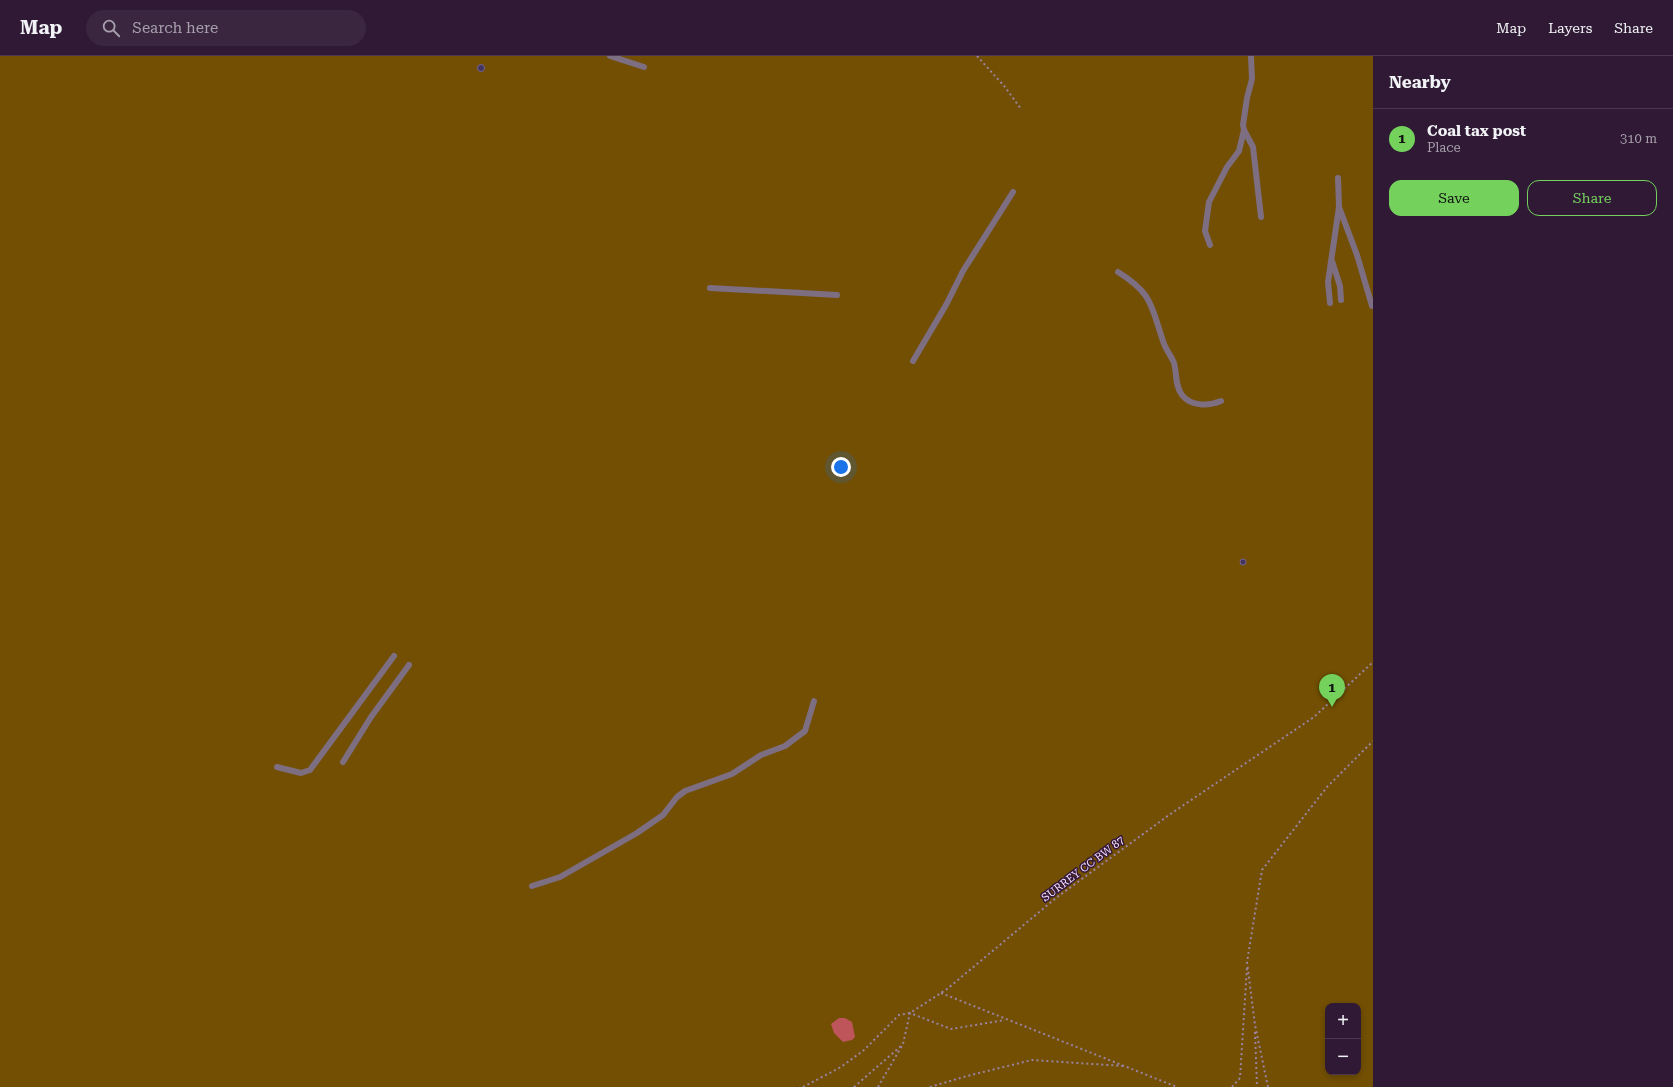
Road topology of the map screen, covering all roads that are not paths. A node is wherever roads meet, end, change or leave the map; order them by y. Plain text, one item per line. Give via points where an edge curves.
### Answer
1 (610, 56) edge
2 (1251, 56) edge
3 (644, 67) dead end
4 (1244, 130) junction
5 (1338, 178) dead end
6 (1013, 192) dead end
7 (1339, 207) junction
8 (1261, 217) dead end
9 (1210, 245) dead end
10 (1331, 259) junction
11 (1118, 272) dead end
12 (710, 288) dead end
13 (837, 295) dead end
14 (1341, 300) dead end
15 (1330, 303) dead end
16 (1372, 306) edge
17 (913, 361) dead end
18 (1221, 401) dead end
19 (394, 656) dead end
20 (410, 666) dead end
21 (814, 701) dead end
22 (343, 762) dead end
23 (277, 767) dead end
24 (532, 886) dead end

1 - 3 lane
2 - 4 lane via 1252,80 1246,104
4 - 8 lane via 1253,147
4 - 9 lane via 1239,151 1227,166 1209,202 1205,231
5 - 7 lane
6 - 17 lane via 963,271
7 - 10 lane
7 - 16 lane
10 - 14 lane via 1340,286
10 - 15 lane via 1328,282
11 - 18 lane via 1140,287 1155,312 1163,343 1173,362 1177,389 1183,397 1199,404 1211,405
12 - 13 lane
19 - 23 lane via 310,770 300,773
20 - 22 lane via 371,717
21 - 24 lane via 806,731 785,746 760,755 732,774 685,791 663,815 642,830 560,877

